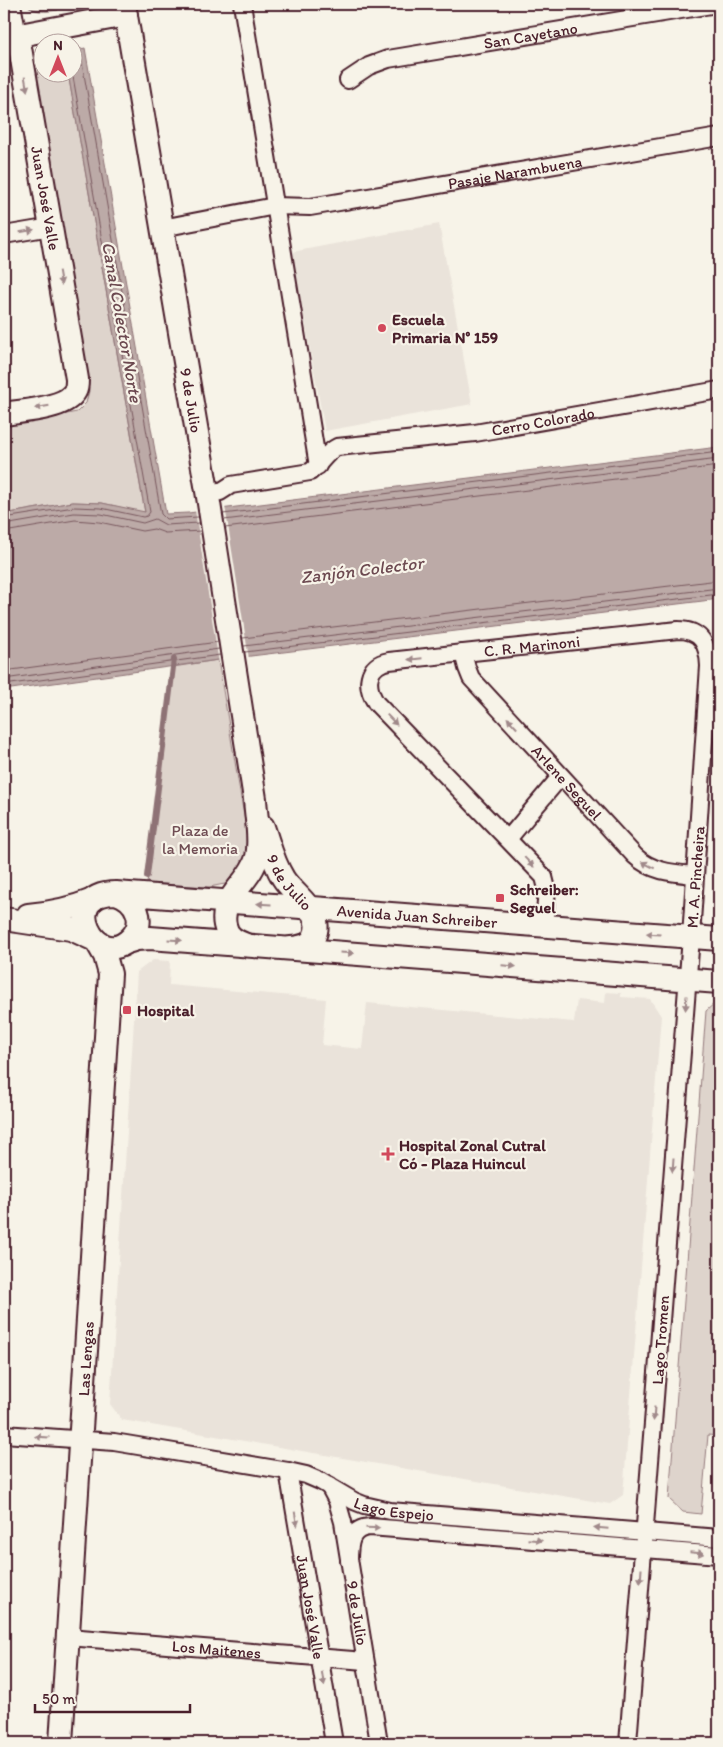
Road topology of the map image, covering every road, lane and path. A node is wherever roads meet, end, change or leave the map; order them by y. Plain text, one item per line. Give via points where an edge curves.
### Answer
1 (12, 4) edge
2 (242, 4) edge
3 (717, 4) edge
4 (125, 10) edge
5 (11, 37) edge
6 (348, 80) dead end
7 (719, 137) edge
8 (275, 206) junction
9 (51, 227) junction
10 (162, 228) junction
11 (4, 235) edge
12 (719, 390) edge
13 (4, 414) edge
14 (318, 466) junction
15 (208, 496) junction
16 (702, 639) joint
17 (463, 654) junction
18 (713, 705) edge
19 (561, 776) junction
20 (255, 799) junction
21 (508, 839) junction
22 (695, 875) junction
23 (116, 893) junction
24 (93, 900) junction
25 (228, 902) junction
26 (309, 908) junction
27 (4, 918) edge
28 (544, 926) junction
29 (691, 937) junction
30 (719, 939) edge
31 (96, 941) junction
32 (126, 943) junction
33 (246, 945) junction
34 (290, 949) junction
35 (110, 974) junction
36 (688, 980) junction
37 (719, 982) edge
38 (4, 1434) edge
39 (80, 1439) junction
40 (288, 1471) junction
41 (328, 1485) junction
42 (645, 1532) junction
43 (719, 1538) edge
44 (643, 1549) junction
45 (719, 1555) edge
46 (349, 1561) junction
47 (68, 1638) junction
48 (320, 1657) junction
49 (365, 1661) junction
50 (61, 1743) edge
51 (334, 1743) edge
52 (379, 1743) edge
53 (628, 1743) edge

1 - 5 street, Juan José Valle
2 - 8 street
3 - 6 street, San Cayetano via 388,59 369,66
4 - 5 main road
4 - 10 main road, 9 de Julio
5 -> 9 main road, Juan José Valle
7 - 8 street, Pasaje Narambuena via 310,206
8 - 10 street, Pasaje Narambuena
8 - 14 street
11 -> 9 street
9 -> 13 main road, Juan José Valle via 77,372 75,391 67,400 55,405
10 - 15 main road, 9 de Julio
12 - 14 street, Cerro Colorado via 468,434 334,449
14 - 15 street via 305,474 231,485
15 - 20 main road, 9 de Julio
16 - 17 street, C. R. Marinoni via 686,630 678,630
16 - 18 street, M. A. Pincheira via 709,656
19 -> 17 street, Arlene Seguel via 471,678
17 -> 21 street, C. R. Marinoni via 383,662 369,679 369,692
18 - 22 street, M. A. Pincheira
19 - 21 street
22 -> 19 street, Arlene Seguel via 646,866
20 - 25 main road, 9 de Julio via 257,856 250,872
20 - 26 main road, 9 de Julio via 278,868 288,885
21 -> 28 street via 546,881
22 - 29 street, M. A. Pincheira
23 - 24 main road, Avenida Juan Schreiber
23 - 25 main road, Avenida Juan Schreiber
23 - 32 main road via 130,900 138,914 137,929
24 - 27 main road, Avenida Juan Schreiber via 56,912
24 - 31 main road via 87,908 86,921 87,929
26 -> 25 main road, Avenida Juan Schreiber
25 - 33 main road via 224,916 227,931 236,941
26 - 28 main road, Avenida Juan Schreiber
26 - 34 main road, 9 de Julio via 316,921 314,937 303,946
27 - 31 main road via 70,929
29 -> 28 main road, Avenida Juan Schreiber
29 - 30 main road, Avenida Juan Schreiber
29 - 36 street, Lago Tromen
31 - 32 main road via 112,946
31 - 35 main road, Las Lengas
32 -> 33 main road via 150,938
32 - 35 main road, Las Lengas via 116,956
33 - 34 main road
34 -> 36 main road
35 - 39 main road, Las Lengas
36 - 37 main road
36 -> 42 street, Lago Tromen
39 -> 38 street, Lago Espejo
39 - 40 street, Lago Espejo via 130,1444
39 - 47 main road, Las Lengas
40 - 41 street, Lago Espejo
40 -> 48 street, Juan José Valle
42 -> 41 street, Lago Espejo via 376,1509 354,1501
41 - 46 street, 9 de Julio via 337,1501
42 - 43 street, Lago Espejo
42 - 44 street, Lago Tromen
44 -> 45 street, Lago Espejo
46 -> 44 street, Lago Espejo via 353,1535 370,1527
44 -> 53 street, Lago Tromen
46 - 49 street, 9 de Julio
47 - 48 street, Los Maitenes
47 - 50 main road, Las Lengas
48 - 49 street, Los Maitenes
48 -> 51 street, Juan José Valle
49 - 52 street, 9 de Julio

